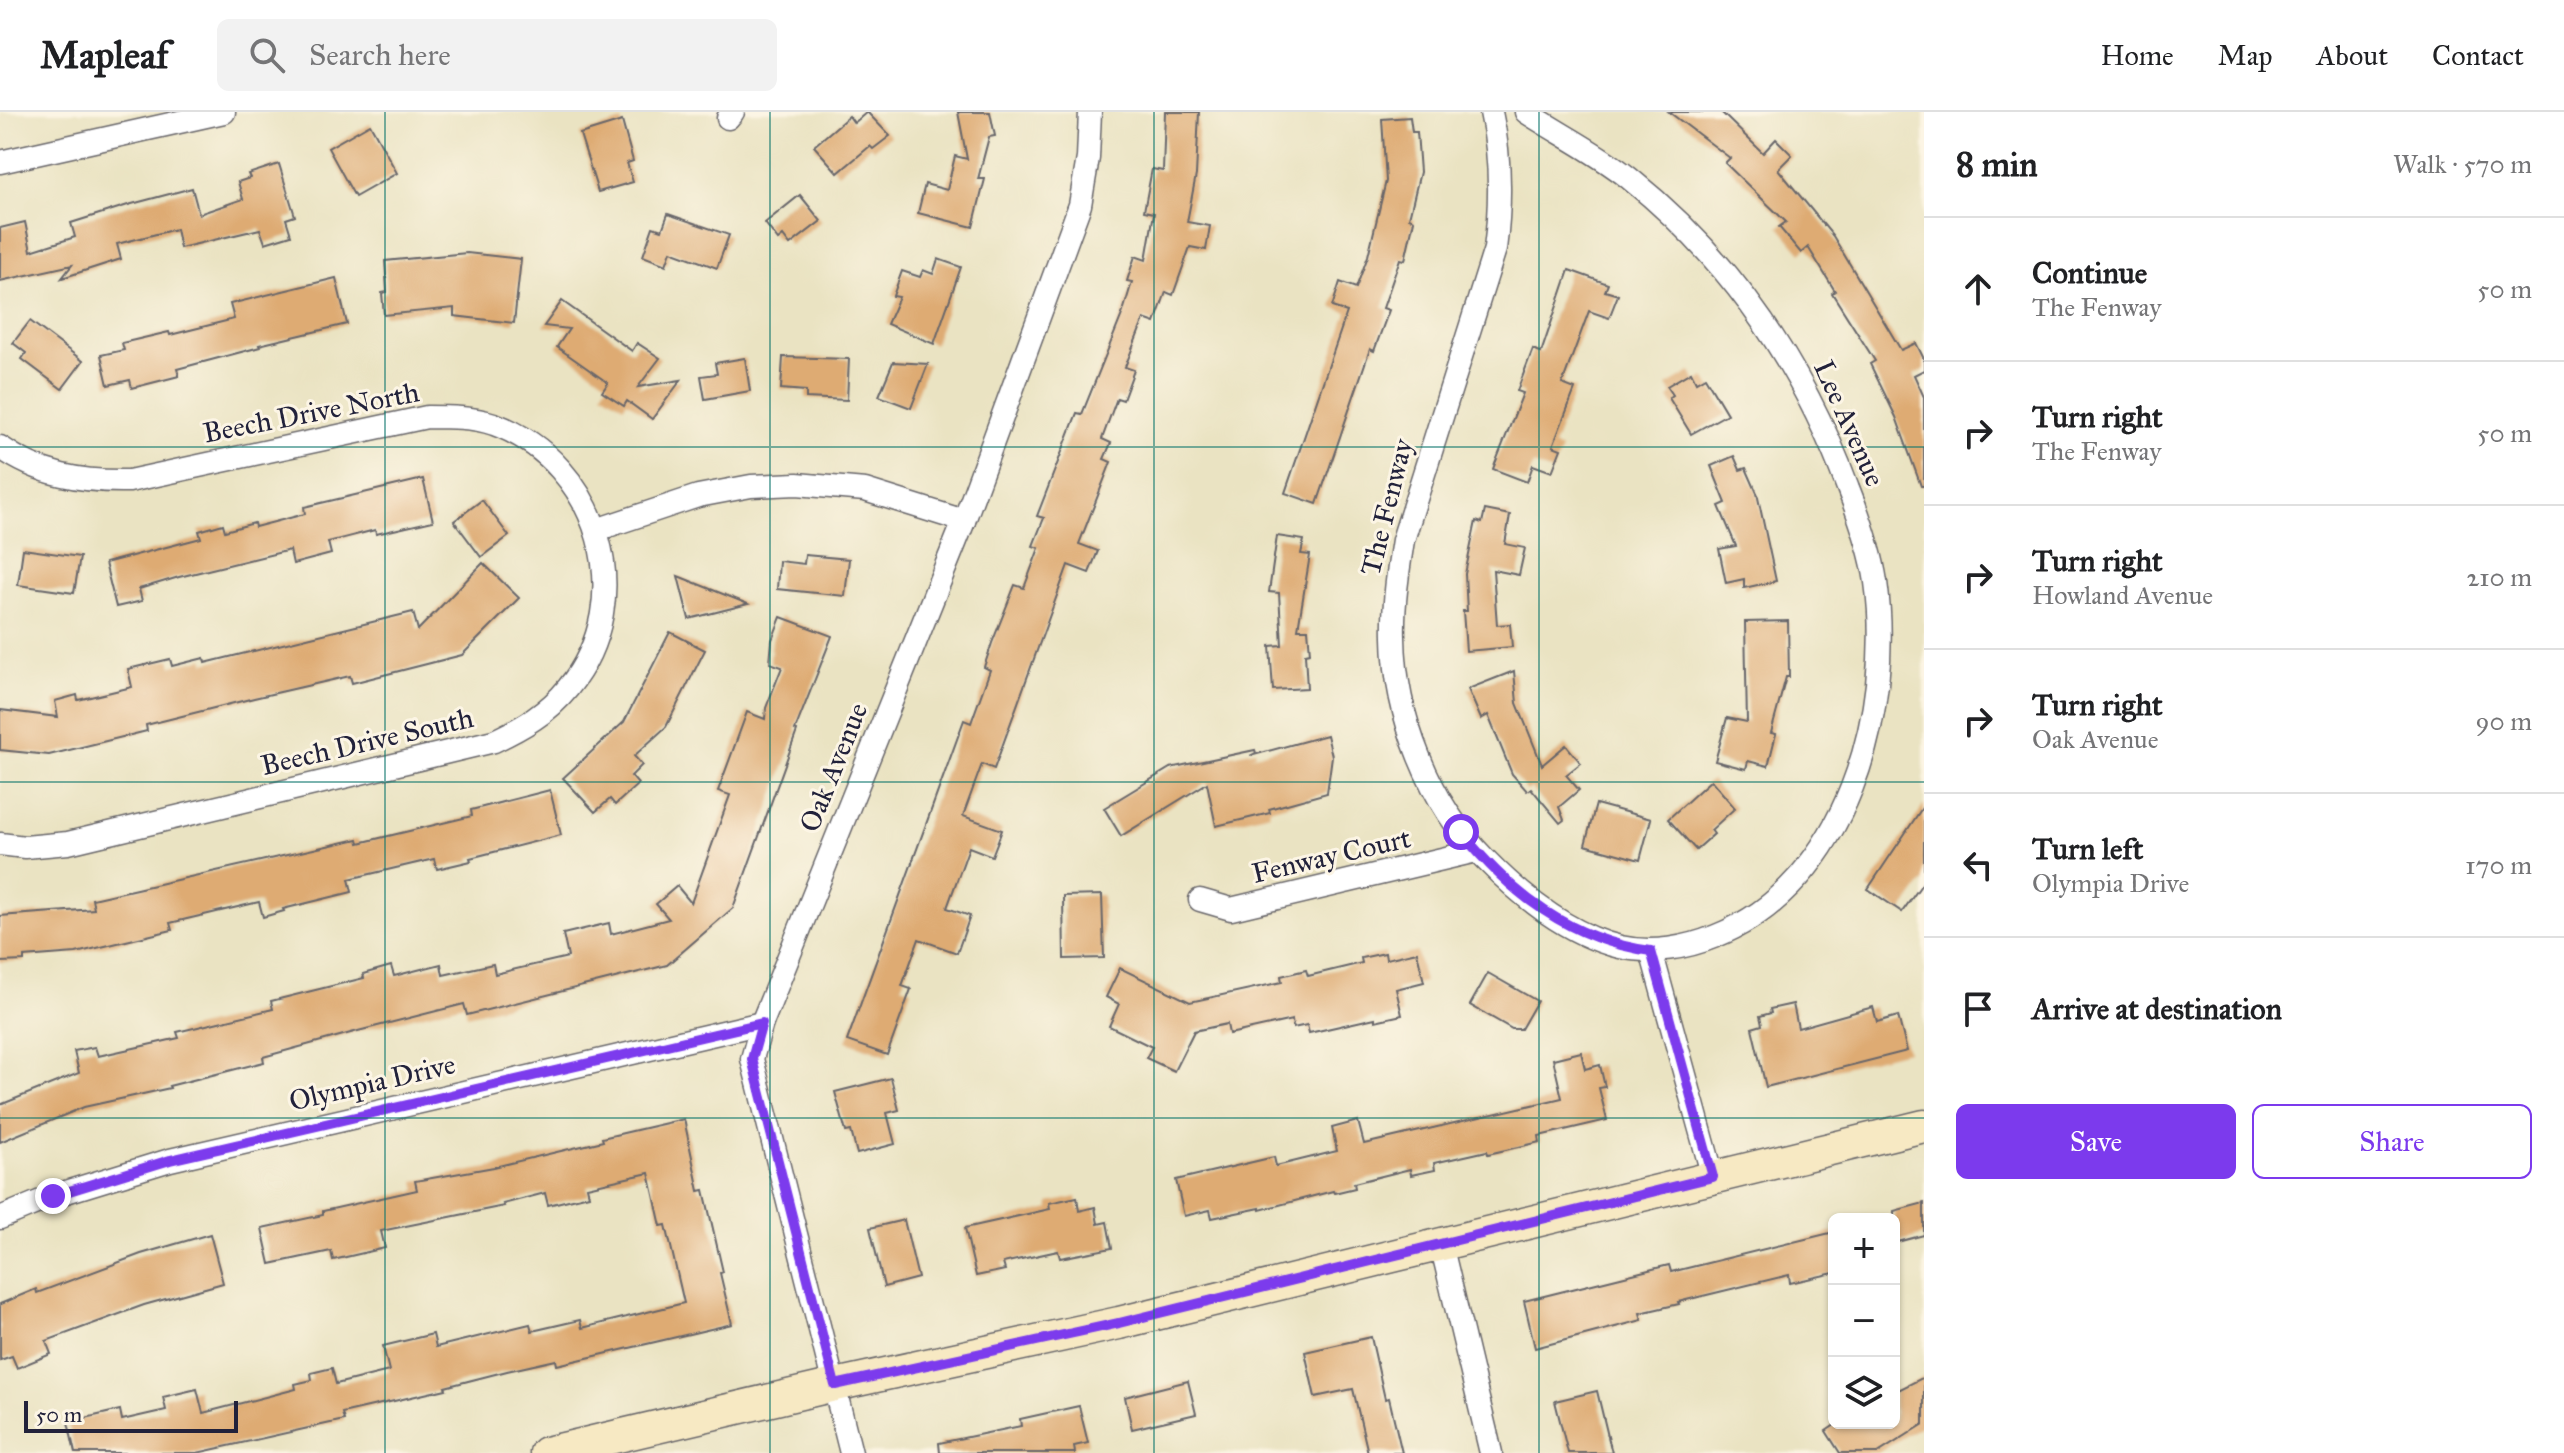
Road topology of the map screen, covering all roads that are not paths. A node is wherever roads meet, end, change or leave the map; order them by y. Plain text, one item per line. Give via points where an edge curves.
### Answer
1 (224, 112) edge
2 (1090, 112) edge
3 (1491, 112) edge
4 (1526, 112) edge
5 (0, 162) edge
6 (0, 447) edge
7 (964, 521) junction
8 (596, 530) junction
9 (0, 844) edge
10 (1476, 851) junction
11 (1200, 900) dead end
12 (1651, 951) junction
13 (762, 1023) junction
14 (1924, 1126) edge
15 (1713, 1177) junction
16 (0, 1218) edge
17 (1441, 1244) junction
18 (835, 1385) junction
19 (546, 1453) edge
20 (851, 1453) edge
21 (1491, 1453) edge

1 - 5 street
2 - 7 street, Oak Avenue via 1080,205
3 - 10 street, The Fenway via 1500,179 1495,249 1403,540 1393,640 1412,739 1433,788
4 - 12 street, Lee Avenue via 1626,176 1727,272 1805,387 1835,450 1876,579 1881,633 1871,726 1851,790 1827,837 1797,881 1768,908 1699,943
6 - 8 street, Beech Drive North via 65,477 129,481 427,417 461,417 528,440 556,463 577,489
7 - 8 street via 865,490 797,484 698,496
7 - 13 street, Oak Avenue
8 - 9 street, Beech Drive South via 605,591 600,626 569,688 523,727 494,741 68,843
10 - 11 street, Fenway Court via 1231,909
10 - 12 street, The Fenway via 1549,915 1590,937
12 - 15 street
13 - 16 street, Olympia Drive via 170,1160
13 - 18 street, Oak Avenue via 752,1059
14 - 15 street
15 - 17 street
17 - 18 street
17 - 21 street
18 - 19 street
18 - 20 street, Oak Avenue

